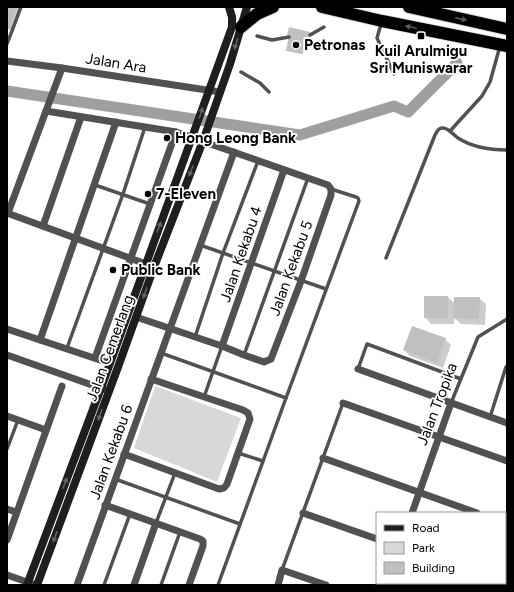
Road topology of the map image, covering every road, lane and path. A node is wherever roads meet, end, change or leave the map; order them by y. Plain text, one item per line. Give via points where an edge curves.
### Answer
1 (20, 7) edge
2 (230, 7) edge
3 (247, 7) edge
4 (273, 7) edge
5 (322, 7) edge
6 (409, 7) edge
7 (382, 21) junction
8 (241, 27) junction
9 (324, 27) dead end
10 (507, 29) edge
11 (310, 35) dead end
12 (256, 36) dead end
13 (289, 37) dead end
14 (7, 44) edge
15 (504, 45) edge
16 (7, 61) edge
17 (62, 68) junction
18 (241, 72) dead end
19 (394, 74) dead end
20 (269, 92) dead end
21 (208, 93) junction
22 (219, 95) junction
23 (47, 109) junction
24 (81, 117) junction
25 (116, 122) junction
26 (145, 127) junction
27 (450, 131) junction
28 (176, 132) junction
29 (194, 135) junction
30 (204, 138) junction
31 (507, 150) edge
32 (234, 152) junction
33 (258, 160) junction
34 (284, 170) junction
35 (308, 178) junction
36 (95, 184) junction
37 (329, 187) junction
38 (123, 194) junction
39 (150, 204) junction
40 (7, 213) edge
41 (43, 226) junction
42 (76, 238) junction
43 (200, 245) junction
44 (103, 248) junction
45 (223, 253) junction
46 (130, 258) junction
47 (386, 258) dead end
48 (251, 263) junction
49 (145, 264) junction
50 (154, 267) junction
51 (275, 272) junction
52 (301, 281) junction
53 (326, 289) junction
54 (136, 317) junction
55 (507, 319) edge
56 (169, 328) junction
57 (7, 329) edge
58 (194, 337) junction
59 (40, 340) junction
60 (222, 346) junction
61 (66, 349) junction
62 (160, 353) junction
63 (7, 355) edge
64 (244, 355) junction
65 (95, 358) junction
66 (109, 363) junction
67 (507, 366) edge
68 (358, 369) joint
69 (213, 372) junction
70 (151, 379) junction
71 (461, 379) junction
72 (62, 386) dead end
73 (101, 388) junction
74 (109, 391) junction
75 (204, 397) junction
76 (286, 398) junction
77 (343, 403) joint
78 (451, 403) junction
79 (7, 416) edge
80 (490, 417) junction
81 (18, 420) junction
82 (507, 423) edge
83 (46, 430) junction
84 (439, 437) junction
85 (7, 449) edge
86 (238, 453) junction
87 (124, 454) junction
88 (323, 458) junction
89 (263, 461) junction
90 (507, 461) edge
91 (176, 473) junction
92 (115, 479) junction
93 (419, 492) junction
94 (167, 498) junction
95 (105, 505) junction
96 (7, 509) edge
97 (16, 512) junction
98 (412, 512) edge
99 (474, 512) edge
100 (303, 513) junction
101 (130, 514) junction
102 (156, 523) junction
103 (240, 524) junction
104 (180, 532) junction
105 (376, 539) edge
106 (7, 540) edge
107 (282, 570) junction
108 (7, 575) edge
109 (32, 584) edge
110 (77, 585) edge
111 (104, 585) edge
112 (134, 585) edge
113 (161, 585) edge
114 (189, 585) edge
115 (218, 585) edge
116 (278, 585) edge
117 (326, 585) edge

1 - 14 lane
2 - 21 main road, Jalan Cemerlang via 232,27
3 - 8 main road, Jalan Cemerlang
4 - 8 highway via 257,14
5 - 7 highway
6 -> 10 highway
15 -> 7 highway
7 - 19 lane via 377,38
8 -> 22 main road, Jalan Cemerlang
9 - 11 lane
12 - 13 lane via 272,40
15 - 27 lane via 482,96
16 - 17 street, Jalan Ara
17 - 21 street, Jalan Ara
17 - 23 street
18 - 20 lane via 260,83
21 - 22 street, Jalan Ara
29 -> 21 main road, Jalan Cemerlang
22 - 30 main road, Jalan Cemerlang
23 - 24 street
23 - 40 street
24 - 25 street
24 - 41 street
25 - 26 street
25 - 36 street
26 - 28 street
26 - 38 lane
27 - 31 lane via 458,138 474,145 492,150
27 - 47 lane via 442,128 435,135
28 - 29 street
28 - 39 street
29 - 30 street
49 -> 29 main road, Jalan Cemerlang
30 - 32 street
30 -> 50 main road, Jalan Cemerlang
32 - 33 street
32 - 43 street, Jalan Kekabu 6
33 - 34 street
33 - 45 lane
34 - 35 street
34 - 48 street, Jalan Kekabu 4
35 - 37 street
35 - 51 lane
36 - 38 lane
36 - 42 street
37 - 52 street, Jalan Kekabu 5 via 331,195
37 - 53 lane via 356,197 358,201
38 - 39 lane
38 - 44 lane
39 - 46 street
40 - 41 street
41 - 42 street
42 - 44 street
42 - 59 street
43 - 45 lane
43 - 56 street, Jalan Kekabu 6
44 - 46 street
44 - 61 lane
45 - 48 lane
45 - 58 lane
46 - 49 street
46 - 65 street
48 - 51 lane
48 - 60 street, Jalan Kekabu 4
49 - 50 street
49 - 66 main road, Jalan Cemerlang
50 -> 54 main road, Jalan Cemerlang
51 - 52 lane
51 - 64 lane
52 - 53 lane
52 - 64 street, Jalan Kekabu 5 via 271,359 264,362
53 - 76 lane
54 - 56 street
54 - 74 main road, Jalan Cemerlang
55 - 71 lane, Jalan Tropika via 478,337
56 - 58 street
56 - 62 street, Jalan Kekabu 6
57 - 59 street
58 - 60 street
59 - 61 street
60 - 64 street
60 - 69 lane
61 - 65 street
62 - 69 lane
62 - 70 street, Jalan Kekabu 6
63 - 73 street
65 - 66 street
66 - 73 main road, Jalan Cemerlang
67 - 80 lane
68 - 71 lane via 367,344
68 - 78 street
69 - 75 lane
69 - 76 lane
70 - 75 street
70 - 87 street, Jalan Kekabu 6
71 - 78 lane, Jalan Tropika
72 - 83 street
73 - 74 street
109 -> 73 main road, Jalan Cemerlang
74 -> 109 main road, Jalan Cemerlang
75 - 86 street via 248,414 250,420
76 - 89 lane
77 - 84 street
77 - 88 lane
78 - 80 street
78 - 84 street, Jalan Tropika
79 - 81 street
80 - 82 street
81 - 83 street
81 - 85 lane
83 - 97 street
84 - 90 street
84 - 93 street, Jalan Tropika
86 - 89 lane
86 - 91 street via 224,488 219,489
87 - 91 street
87 - 92 street, Jalan Kekabu 6
88 - 93 street
88 - 100 lane
89 - 103 lane
91 - 94 lane
92 - 94 lane
92 - 95 street, Jalan Kekabu 6
93 - 98 street, Jalan Tropika
93 - 99 street
94 - 102 lane
94 - 103 lane
95 - 101 street
95 - 110 street, Jalan Kekabu 6
96 - 97 street
97 - 106 street
100 - 105 street
100 - 107 lane
101 - 102 street
101 - 111 lane
102 - 104 street
102 - 112 street
103 - 115 lane
104 - 113 lane
104 - 114 street via 203,541
107 - 116 street
107 - 117 street
108 - 109 street

